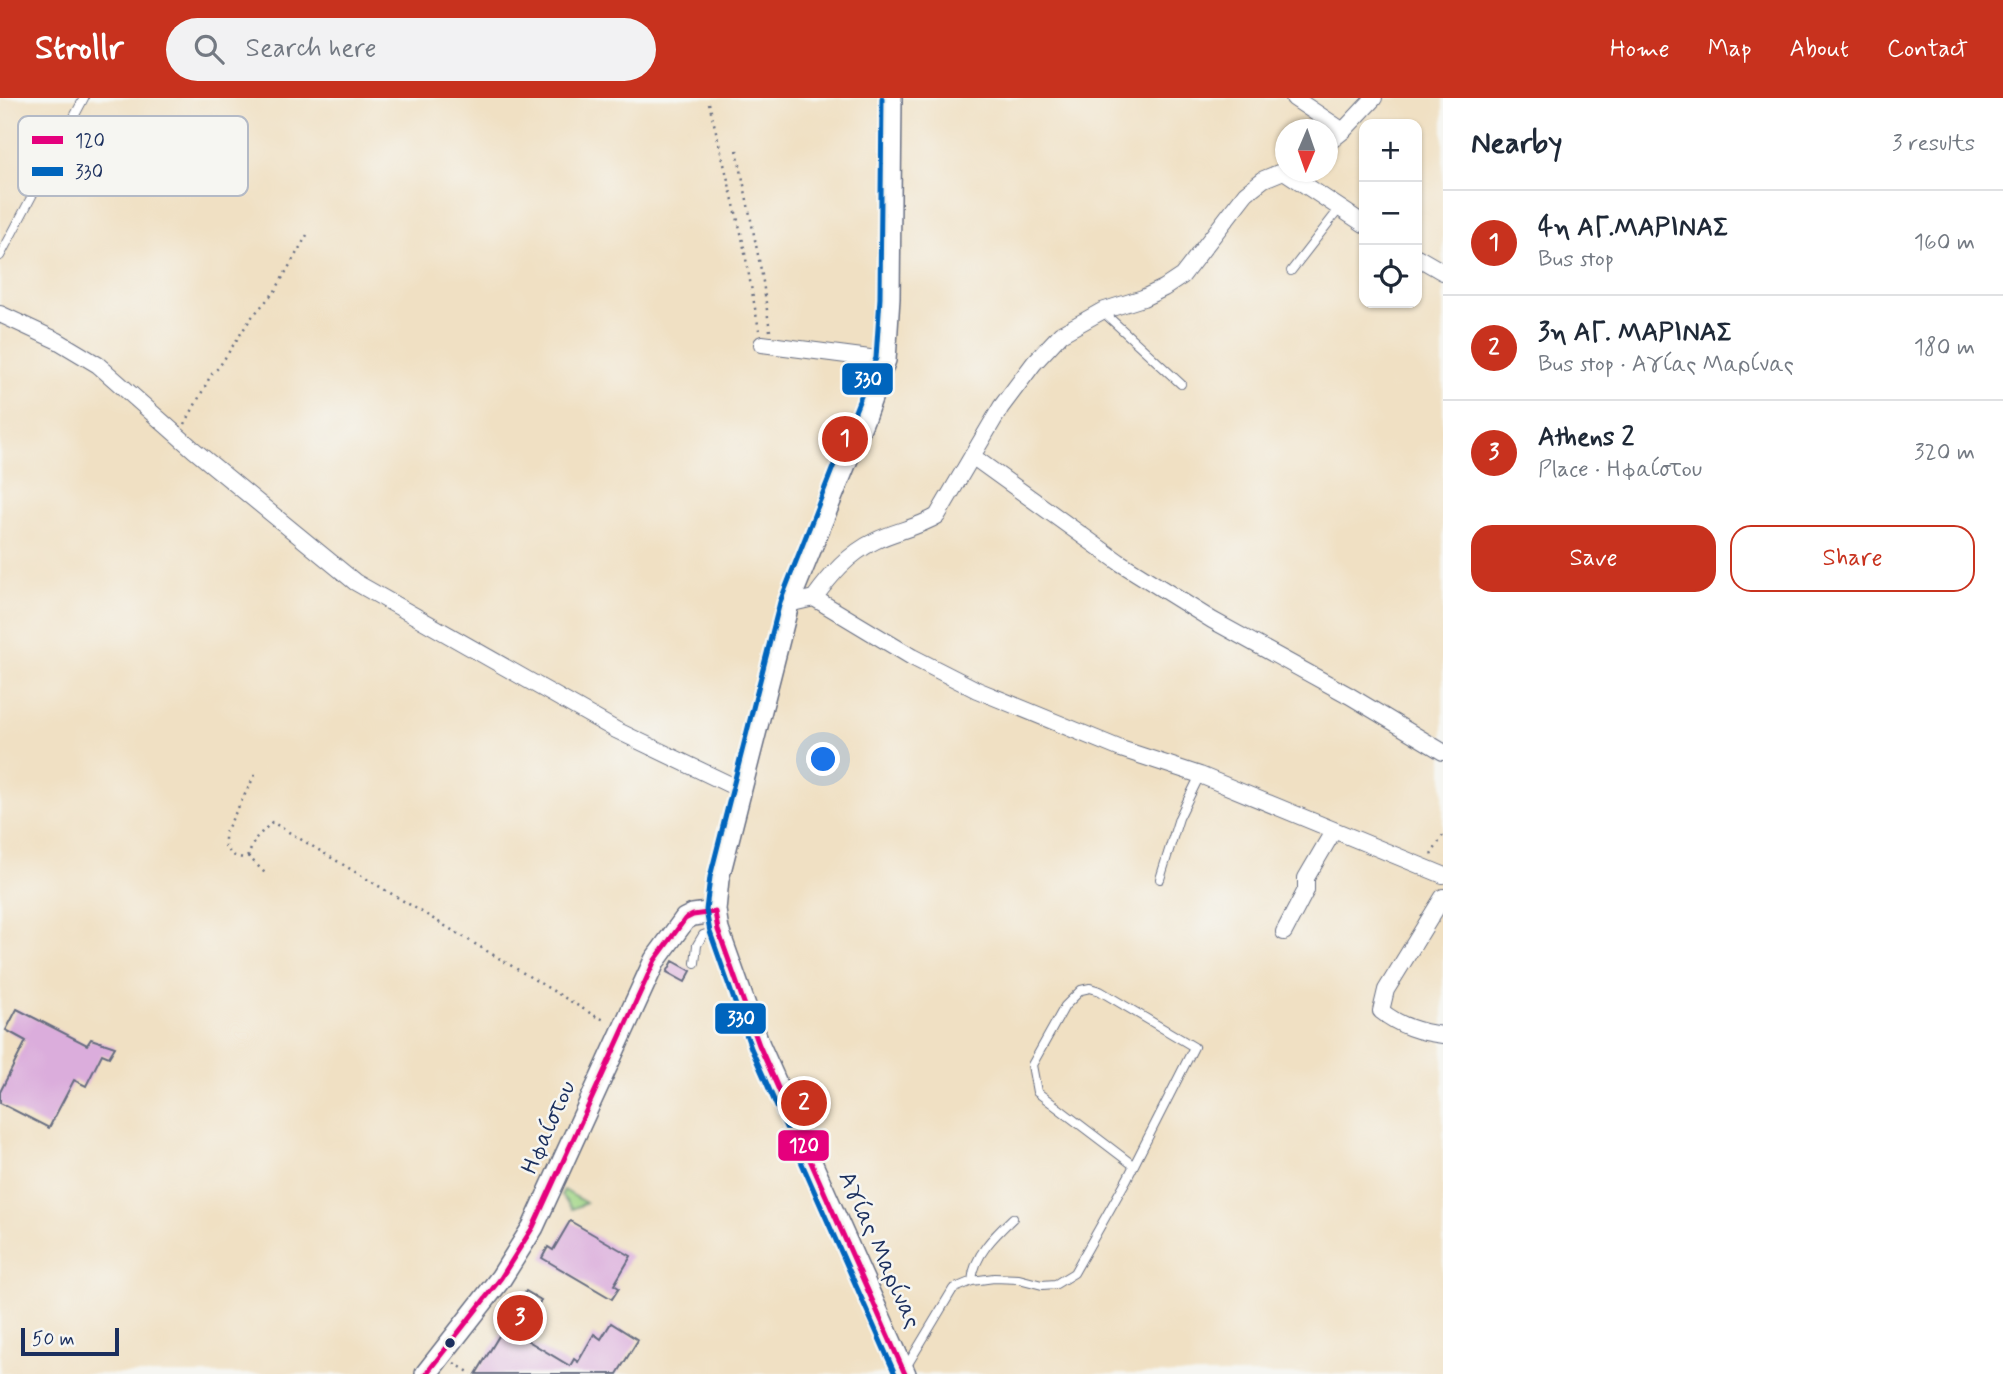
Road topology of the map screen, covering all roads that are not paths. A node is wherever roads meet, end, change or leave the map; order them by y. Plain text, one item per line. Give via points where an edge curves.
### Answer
1 (84, 98) edge
2 (891, 98) edge
3 (1294, 98) edge
4 (1374, 98) edge
5 (74, 116) edge
6 (1343, 131) junction
7 (1338, 135) edge
8 (1275, 175) edge
9 (1301, 182) edge
10 (32, 196) edge
11 (1340, 208) junction
12 (1359, 221) edge
13 (0, 256) edge
14 (1422, 260) edge
15 (1291, 271) dead end
16 (1443, 272) edge
17 (1102, 311) junction
18 (0, 314) edge
19 (766, 344) road end
20 (885, 360) junction
21 (1181, 384) dead end
22 (972, 456) junction
23 (814, 598) junction
24 (788, 604) junction
25 (1443, 752) edge
26 (1200, 775) junction
27 (741, 790) junction
28 (1334, 830) junction
29 (1443, 875) edge
30 (1160, 879) dead end
31 (1443, 897) edge
32 (717, 921) junction
33 (1284, 932) dead end
34 (695, 963) dead end
35 (1443, 1035) edge
36 (1133, 1165) junction
37 (1013, 1218) dead end
38 (972, 1281) junction
39 (904, 1373) edge
40 (426, 1374) edge

1 - 5 lane
2 - 20 main road, Αγίας Μαρίνας via 890,298
3 - 6 street
4 - 6 street
6 - 7 street
8 - 17 street via 1246,193 1182,276 1143,298
9 - 11 street
10 - 13 lane
11 - 12 street
11 - 15 lane
14 - 16 street
17 - 21 lane
17 - 22 street via 1061,334 1034,363
18 - 27 street via 97,365 355,582 616,730
19 - 20 street
20 - 24 main road, Αγίας Μαρίνας
22 - 23 street via 937,516 858,550
22 - 25 street via 1119,562
23 - 24 street
23 - 26 street via 977,690
24 - 27 main road, Αγίας Μαρίνας
26 - 28 street
26 - 30 lane via 1179,818
27 - 32 main road, Αγίας Μαρίνας via 718,878
28 - 29 street
28 - 33 street via 1306,878 1306,890
31 - 35 street via 1386,990 1381,1011 1397,1024
32 - 34 lane via 699,940
32 - 39 main road, Αγίας Μαρίνας via 759,1045
32 - 40 main road, Ηφαίστου via 693,915 679,926 652,966 532,1230 501,1279
36 - 36 lane via 1194,1047 1100,991 1081,990 1066,1006 1032,1065 1037,1092
36 - 38 lane via 1074,1273 1065,1280 1042,1285 1019,1279
37 - 38 lane via 977,1259
38 - 39 lane via 953,1289

